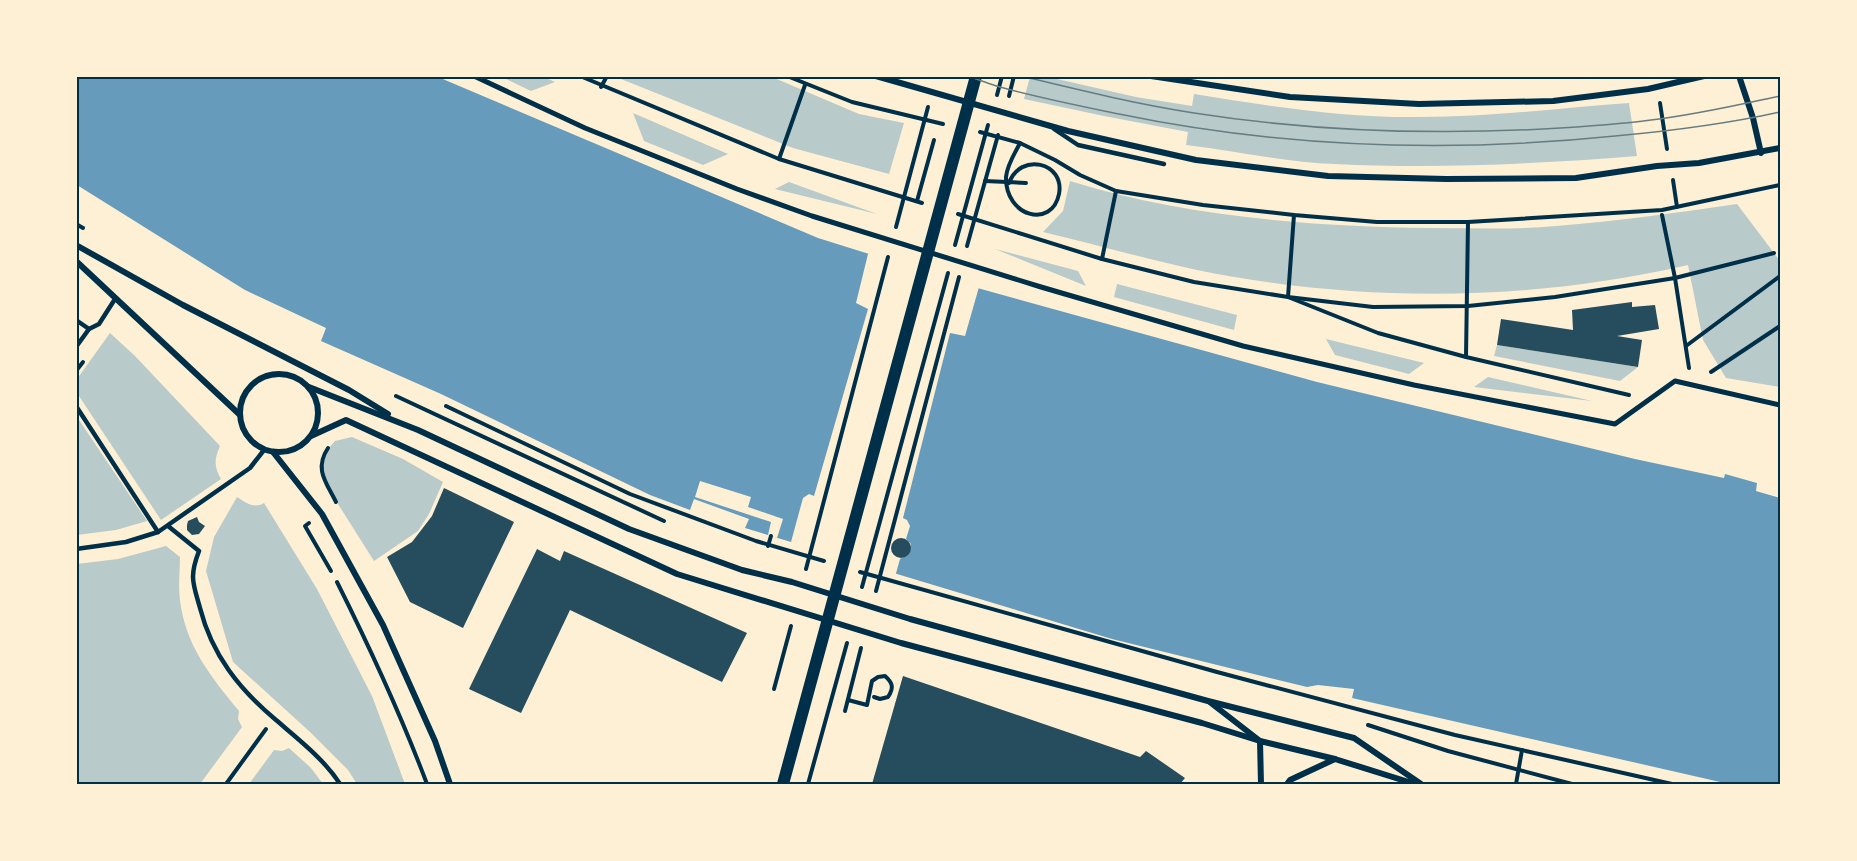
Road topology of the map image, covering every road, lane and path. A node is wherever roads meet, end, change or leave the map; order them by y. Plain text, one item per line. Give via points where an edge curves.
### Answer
1 (474, 76) edge
2 (580, 76) edge
3 (607, 76) edge
4 (787, 76) edge
5 (876, 76) edge
6 (976, 76) edge
7 (1002, 76) edge
8 (1014, 76) edge
9 (1151, 76) edge
10 (1156, 76) edge
11 (1704, 76) edge
12 (1739, 76) edge
13 (1164, 79) junction
14 (805, 85) junction
15 (601, 87) junction
16 (1657, 87) junction
17 (1008, 98) dead end
18 (930, 99) dead end
19 (995, 99) dead end
20 (989, 122) dead end
21 (949, 125) dead end
22 (1049, 126) junction
23 (999, 129) dead end
24 (977, 132) dead end
25 (934, 140) dead end
26 (1020, 143) junction
27 (1780, 148) edge
28 (1761, 153) junction
29 (779, 159) junction
30 (1164, 164) dead end
31 (1670, 165) junction
32 (985, 181) junction
33 (1009, 183) junction
34 (1026, 183) dead end
35 (1780, 185) edge
36 (1116, 191) junction
37 (917, 201) junction
38 (927, 204) dead end
39 (1677, 207) junction
40 (948, 211) dead end
41 (1294, 215) junction
42 (1662, 215) dead end
43 (1468, 222) junction
44 (894, 234) dead end
45 (76, 245) edge
46 (955, 248) dead end
47 (1774, 253) dead end
48 (965, 256) dead end
49 (888, 257) dead end
50 (1102, 259) junction
51 (76, 261) edge
52 (962, 266) dead end
53 (948, 271) dead end
54 (1780, 276) edge
55 (1675, 278) junction
56 (1288, 297) junction
57 (115, 300) junction
58 (1468, 306) junction
59 (76, 320) edge
60 (1780, 326) edge
61 (89, 329) junction
62 (1686, 346) junction
63 (76, 347) edge
64 (1467, 357) junction
65 (1691, 385) junction
66 (309, 387) junction
67 (1649, 400) junction
68 (1780, 405) edge
69 (76, 406) edge
70 (446, 406) dead end
71 (427, 411) dead end
72 (239, 414) junction
73 (401, 422) junction
74 (311, 436) junction
75 (264, 450) junction
76 (273, 452) junction
77 (670, 524) dead end
78 (168, 525) junction
79 (158, 532) junction
80 (771, 536) dead end
81 (768, 546) junction
82 (76, 549) edge
83 (811, 551) dead end
84 (834, 564) dead end
85 (882, 567) dead end
86 (795, 568) dead end
87 (856, 570) dead end
88 (806, 572) dead end
89 (883, 593) dead end
90 (848, 637) dead end
91 (874, 697) dead end
92 (1208, 701) junction
93 (845, 711) dead end
94 (274, 718) junction
95 (1364, 724) dead end
96 (1260, 741) junction
97 (1522, 750) junction
98 (1335, 759) junction
99 (1517, 771) junction
100 (226, 784) edge
101 (340, 784) edge
102 (450, 784) edge
103 (783, 784) edge
104 (808, 784) edge
105 (1261, 784) edge
106 (1287, 784) edge
107 (1415, 784) edge
108 (1420, 784) edge
109 (1516, 784) edge
110 (1572, 784) edge
111 (1672, 784) edge

1 - 67 street via 585,128 812,216 1243,346 1414,385 1615,424
2 - 15 path
3 - 15 path
4 - 14 path
5 - 22 street
6 - 103 main road
7 - 19 path
8 - 17 path
9 - 13 street
10 - 13 lane
11 - 16 street
12 - 28 street
13 - 16 street via 1290,97 1419,104 1553,101
14 - 21 path via 852,102
14 - 29 path
15 - 29 path
16 - 31 path
18 - 44 path
20 - 46 path
22 - 30 lane via 1078,145
22 - 31 street via 1196,160 1328,176 1576,178
23 - 32 path
24 - 26 path
25 - 37 path
26 - 33 path via 1006,176 1011,199 1020,210 1040,214 1057,201 1058,180 1049,168 1036,164 1022,166
26 - 36 path
27 - 28 street
28 - 31 street
29 - 37 path
31 - 39 path
32 - 33 path
32 - 48 path
33 - 34 path
35 - 39 path
36 - 41 path
36 - 50 path
37 - 38 path
39 - 43 path
40 - 50 path
41 - 43 path via 1377,222
41 - 56 path
42 - 55 path
43 - 58 path
45 - 73 street via 349,390
47 - 55 path
49 - 83 path
50 - 56 path via 1194,282
51 - 57 street
52 - 85 path
53 - 89 path via 861,589
54 - 62 path
55 - 58 path
55 - 62 path
56 - 58 path via 1373,307
56 - 64 path via 1378,333
57 - 61 lane via 99,324
57 - 72 street
58 - 64 path
59 - 61 lane
60 - 65 path
61 - 63 lane
62 - 65 path
64 - 67 path
65 - 67 street via 1675,381
65 - 68 street
66 - 72 street via 289,374 264,376 246,391
66 - 73 street
66 - 74 street via 319,411
69 - 79 lane
70 - 81 path via 630,494
71 - 77 path
72 - 75 street via 246,435
73 - 92 street via 629,529 742,570
74 - 76 street via 295,450
74 - 96 street via 346,420 677,574 901,644
75 - 76 street
75 - 78 lane via 250,468
76 - 102 street via 322,514 383,625
78 - 79 lane
78 - 94 lane via 199,552 191,575 206,632 231,675
79 - 82 lane via 126,542
80 - 81 path
81 - 84 path
86 - 88 path
87 - 97 path via 1217,672
90 - 104 path
91 - 93 path via 888,697 892,690 885,676 872,681 867,705 848,699
92 - 96 street
92 - 108 street via 1354,738
94 - 100 path
94 - 101 lane via 302,741
95 - 99 path
96 - 98 street
96 - 105 street
97 - 99 path
97 - 111 path
98 - 106 street
98 - 107 street
99 - 109 path
99 - 110 path

